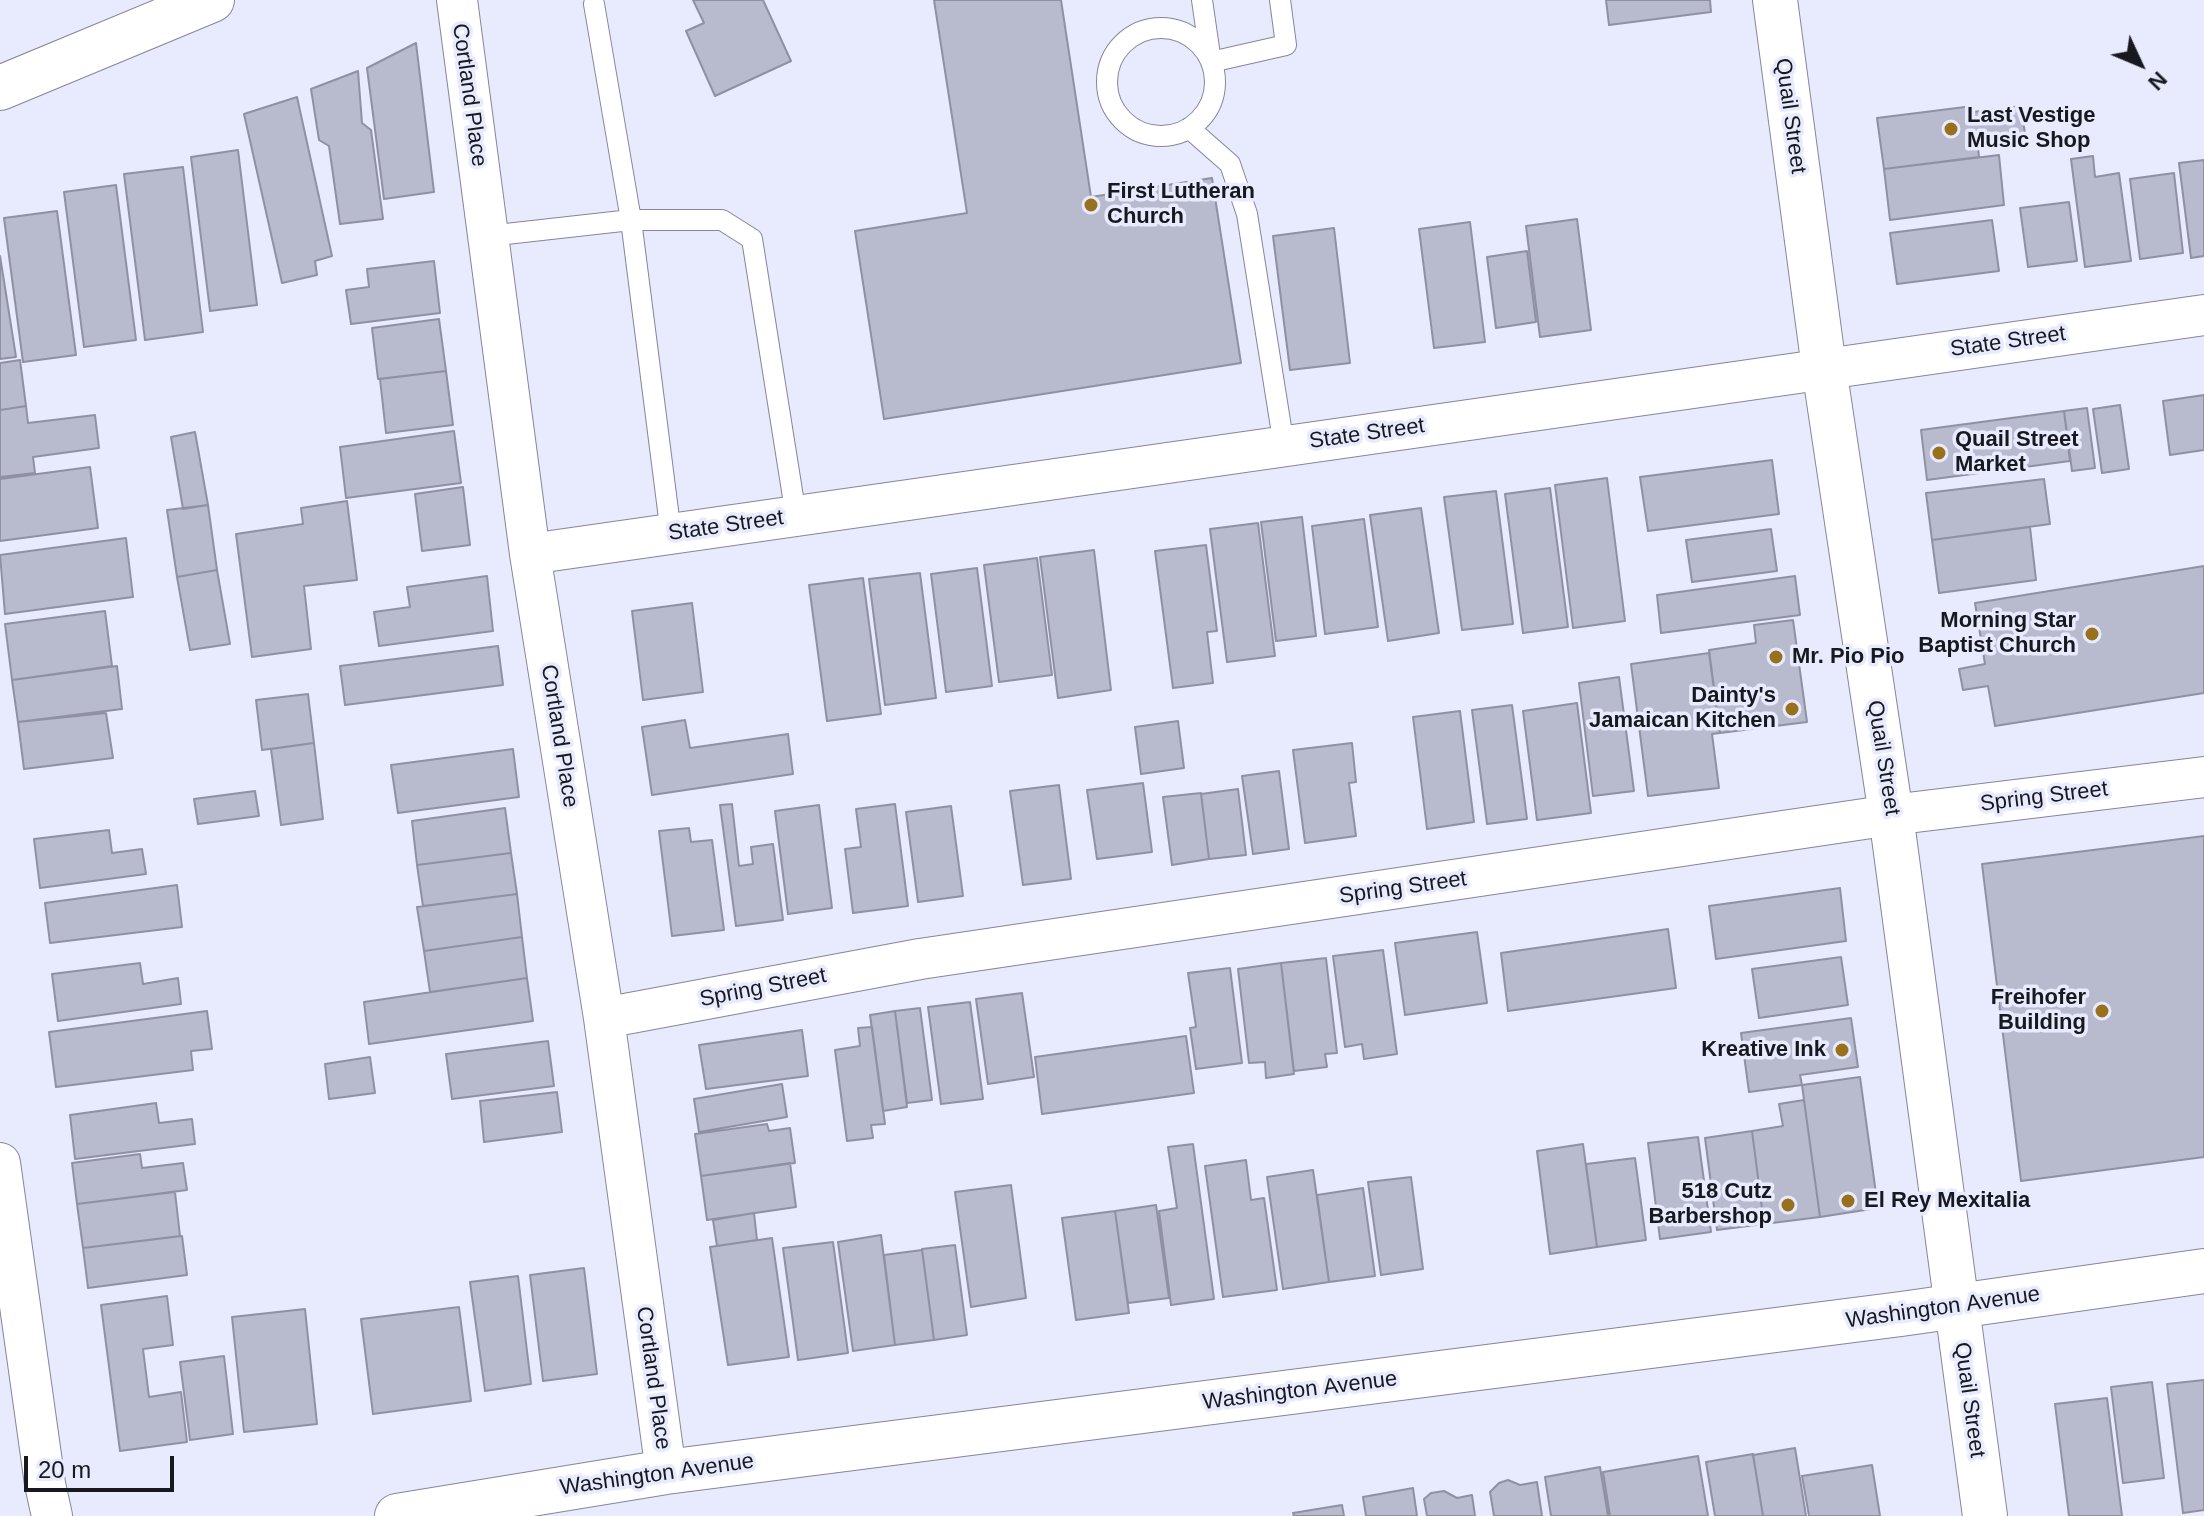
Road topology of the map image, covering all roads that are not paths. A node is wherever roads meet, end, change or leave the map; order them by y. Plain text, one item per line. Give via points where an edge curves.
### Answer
1 (212, 0) edge
2 (457, 0) edge
3 (1202, 0) edge
4 (1280, 0) edge
5 (1775, 0) edge
6 (594, 4) dead end
7 (1211, 62) junction
8 (0, 88) edge
9 (1189, 128) junction
10 (631, 220) junction
11 (488, 236) junction
12 (2204, 315) edge
13 (1824, 368) junction
14 (1284, 446) junction
15 (796, 516) junction
16 (671, 534) junction
17 (530, 554) junction
18 (2204, 777) edge
19 (1891, 815) junction
20 (604, 1018) junction
21 (0, 1163) edge
22 (2204, 1271) edge
23 (1955, 1306) junction
24 (666, 1472) junction
25 (52, 1516) edge
26 (397, 1516) edge
27 (1985, 1516) edge

1 - 8 main road
2 - 11 street, Cortland Place
3 - 7 lane
4 - 7 lane via 1286,45
5 - 13 main road, Quail Street
6 - 10 lane
7 - 9 lane via 1212,99
7 - 9 lane via 1190,36 1158,27 1126,40 1108,68 1110,103 1136,131 1163,136
9 - 14 lane via 1230,164 1247,214
10 - 11 lane
10 - 15 lane via 722,220 752,239
10 - 16 lane
11 - 17 street, Cortland Place
12 - 13 street, State Street
13 - 14 street, State Street
13 - 19 main road, Quail Street
14 - 15 street, State Street
15 - 16 street, State Street
16 - 17 street, State Street
17 - 20 street, Cortland Place
18 - 19 street, Spring Street
19 - 20 street, Spring Street via 920,959
19 - 23 main road, Quail Street
20 - 24 street, Cortland Place
21 - 25 street
22 - 23 main road, Washington Avenue
23 - 24 main road, Washington Avenue
23 - 27 main road, Quail Street
24 - 26 main road, Washington Avenue

